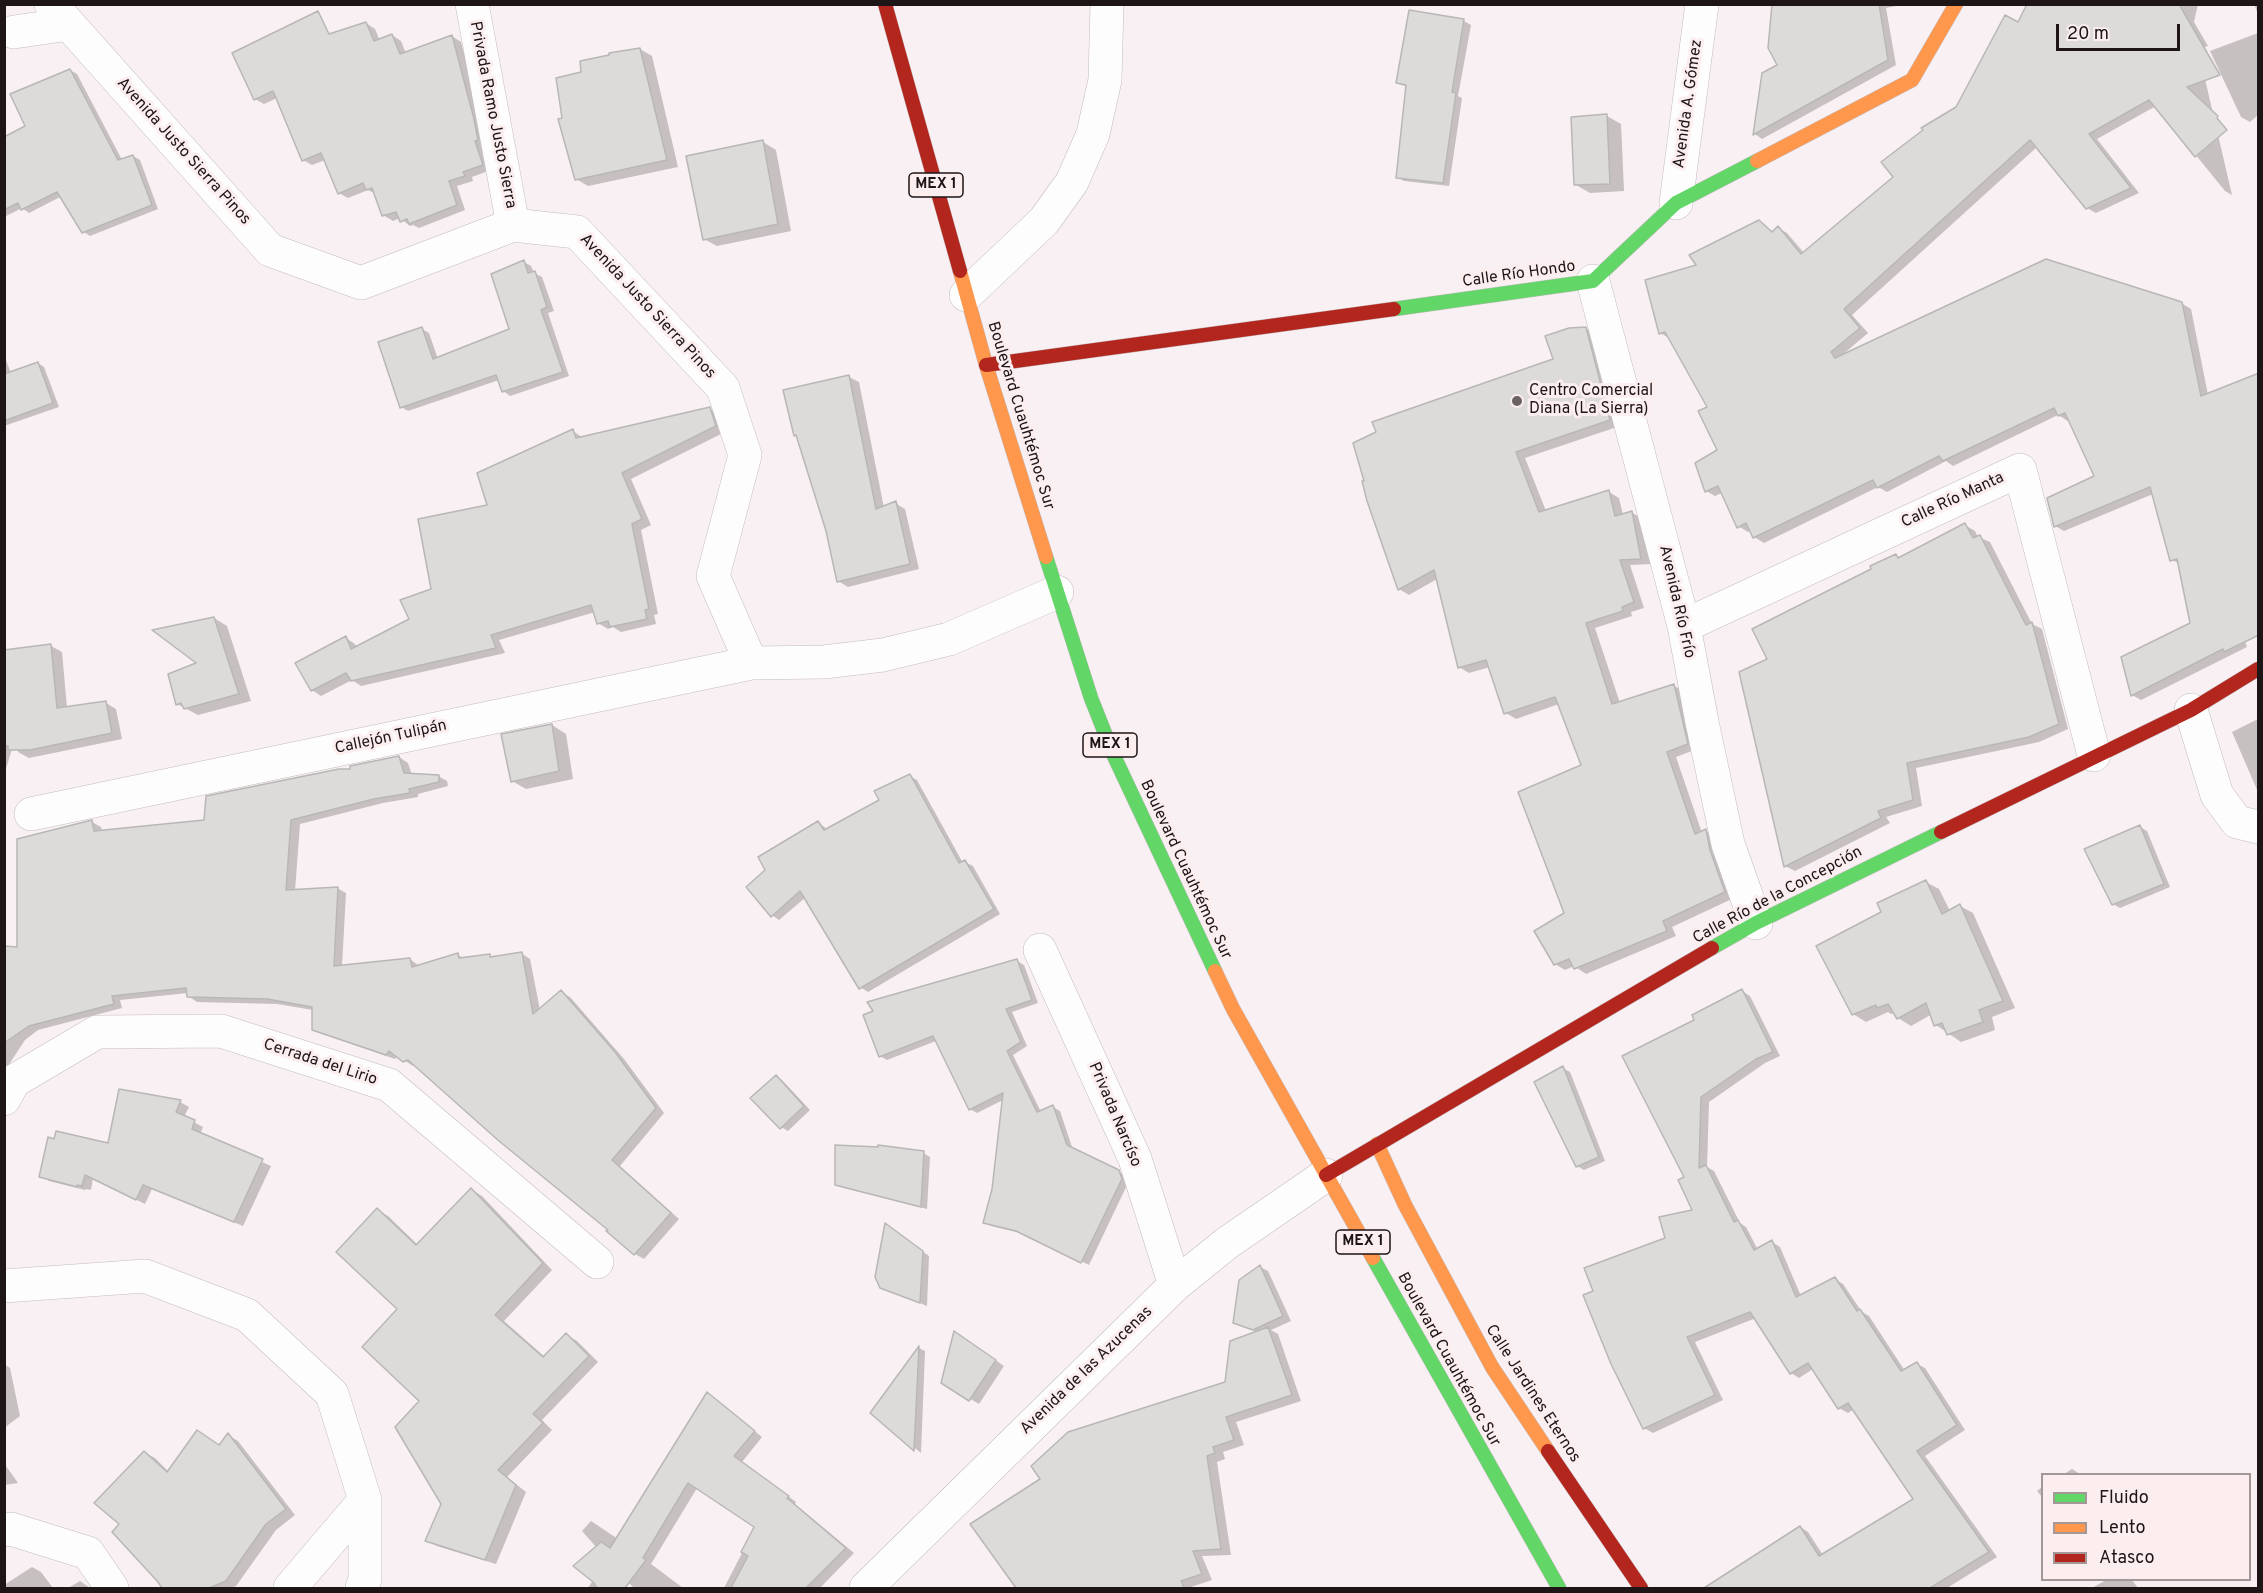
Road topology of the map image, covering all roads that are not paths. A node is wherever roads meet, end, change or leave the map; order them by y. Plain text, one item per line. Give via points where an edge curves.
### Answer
1 (472, 4) edge
2 (885, 4) edge
3 (1107, 4) edge
4 (1702, 4) edge
5 (1956, 4) edge
6 (60, 14) edge
7 (14, 32) dead end
8 (1676, 203) junction
9 (513, 225) junction
10 (1593, 281) junction
11 (966, 295) junction
12 (986, 365) junction
13 (1057, 592) junction
14 (1684, 626) junction
15 (751, 663) junction
16 (2259, 669) edge
17 (2191, 710) junction
18 (2094, 755) junction
19 (31, 814) dead end
20 (2259, 827) edge
21 (1756, 923) junction
22 (1040, 950) dead end
23 (4, 1099) edge
24 (1377, 1144) junction
25 (1326, 1175) junction
26 (597, 1262) dead end
27 (1175, 1285) junction
28 (4, 1286) edge
29 (365, 1500) junction
30 (7, 1531) edge
31 (112, 1588) edge
32 (290, 1588) edge
33 (362, 1588) edge
34 (866, 1588) edge
35 (1558, 1588) edge
36 (1641, 1588) edge

1 - 9 street, Privada Ramo Justo Sierra
2 - 11 street, Boulevard Cuauhtémoc Sur / MEX 1
3 - 11 street via 1105,80 1093,134 1072,182 1044,221
4 - 8 street, Avenida A. Gómez
5 - 8 street, Calle Río Hondo via 1912,80
6 - 7 street
6 - 9 street, Avenida Justo Sierra Pinos via 270,250 361,283
8 - 10 street, Calle Río Hondo
9 - 15 street, Avenida Justo Sierra Pinos via 577,232 723,388 745,455 713,576
10 - 12 street, Calle Río Hondo
10 - 14 street, Avenida Río Frío
11 - 12 street, Boulevard Cuauhtémoc Sur / MEX 1
12 - 13 street, Boulevard Cuauhtémoc Sur / MEX 1
13 - 15 street via 949,639 883,655 824,662
13 - 25 street, Boulevard Cuauhtémoc Sur / MEX 1 via 1114,756 1176,892 1233,1009
14 - 18 street, Calle Río Manta via 2020,470
14 - 21 street, Avenida Río Frío via 1728,844
15 - 19 street, Callejón Tulipán
16 - 17 street, Calle Río de la Concepción
17 - 18 street, Calle Río de la Concepción
17 - 20 street via 2217,795 2237,822
18 - 21 street, Calle Río de la Concepción
21 - 24 street, Calle Río de la Concepción
22 - 27 street, Privada Narcíso via 1134,1159
23 - 26 street, Cerrada del Lirio via 14,1081 97,1032 221,1030 389,1085
24 - 25 street, Calle Río de la Concepción
24 - 36 street, Calle Jardines Eternos via 1405,1205 1492,1367
25 - 27 street, Avenida de las Azucenas via 1227,1243
25 - 35 street, Boulevard Cuauhtémoc Sur / MEX 1
27 - 34 street, Avenida de las Azucenas
28 - 29 street via 145,1276 247,1315 332,1394
29 - 32 street
29 - 33 street
30 - 31 street via 88,1553

